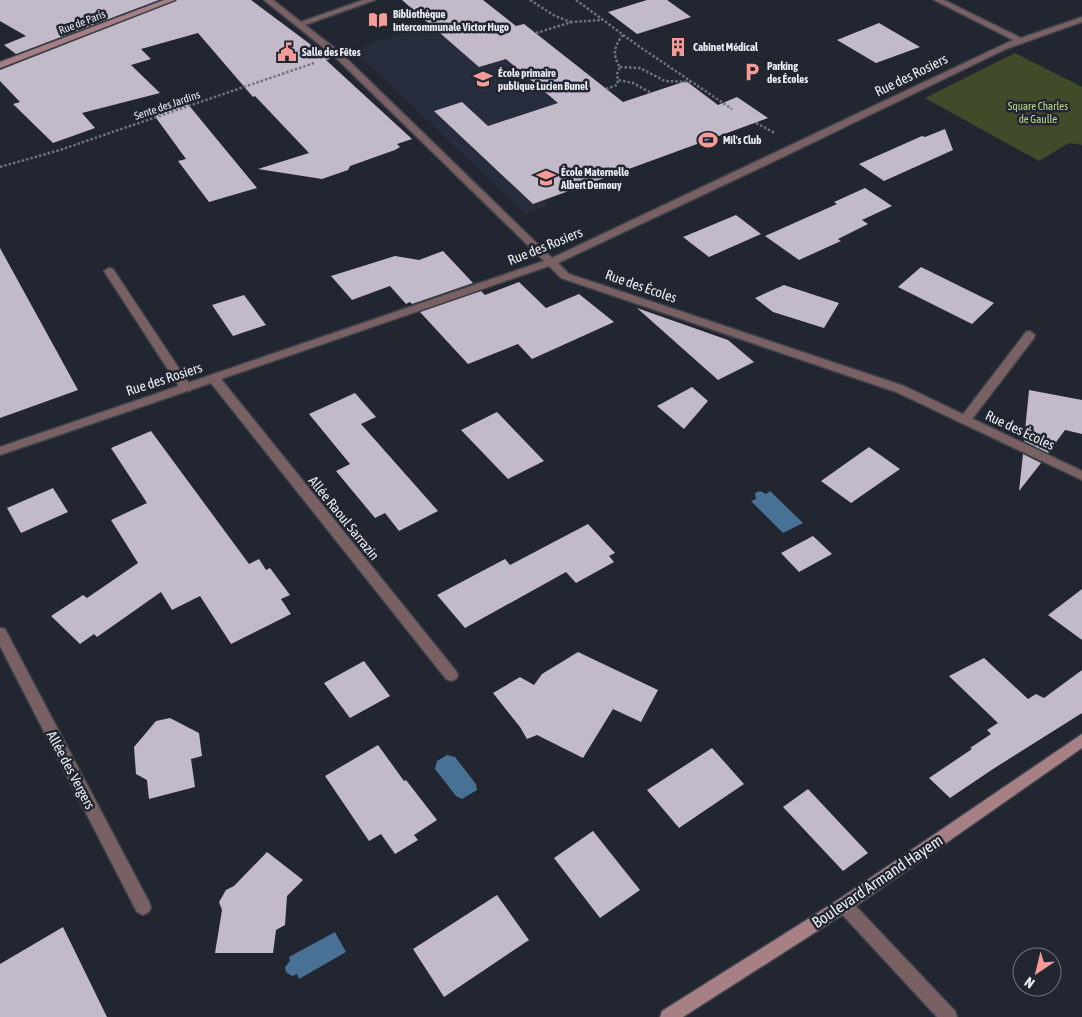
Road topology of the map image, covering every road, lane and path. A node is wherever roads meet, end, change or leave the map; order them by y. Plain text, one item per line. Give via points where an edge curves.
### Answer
1 (171, 0) edge
2 (268, 0) edge
3 (372, 0) edge
4 (530, 0) edge
5 (576, 0) edge
6 (938, 0) edge
7 (1082, 19) edge
8 (603, 20) junction
9 (572, 22) junction
10 (299, 24) junction
11 (536, 33) dead end
12 (623, 35) junction
13 (1021, 41) junction
14 (338, 55) junction
15 (0, 65) edge
16 (620, 67) junction
17 (618, 80) junction
18 (693, 82) junction
19 (606, 89) dead end
20 (651, 93) dead end
21 (732, 108) dead end
22 (0, 167) edge
23 (551, 262) junction
24 (109, 271) dead end
25 (1030, 335) dead end
26 (214, 379) junction
27 (186, 388) junction
28 (965, 420) junction
29 (0, 451) edge
30 (1082, 476) edge
31 (0, 633) edge
32 (451, 675) dead end
33 (1082, 740) edge
34 (844, 905) junction
35 (143, 907) dead end
36 (668, 1017) edge
37 (949, 1017) edge

1 - 15 main road, Rue de Paris
2 - 10 street, Rue des Écoles
3 - 10 street
4 - 9 path via 555,16
5 - 8 path
6 - 13 street
7 - 13 street, Rue des Rosiers
8 - 9 path
8 - 12 path
9 - 11 path
10 - 14 street, Rue des Écoles
12 - 16 path via 614,50
12 - 18 path
13 - 23 street, Rue des Rosiers via 1002,47
14 - 22 path, Sente des Jardins via 60,150
14 - 23 street, Rue des Écoles
16 - 17 path
16 - 18 path via 640,68 665,81
17 - 19 path via 617,85
17 - 20 path via 633,83
18 - 21 path
23 - 26 street, Rue des Rosiers
23 - 28 street, Rue des Écoles via 565,276 900,389
24 - 27 street
25 - 28 street
26 - 27 street, Rue des Rosiers
26 - 32 street, Allée Raoul Sarrazin
27 - 29 street, Rue des Rosiers
28 - 30 street, Rue des Écoles
31 - 35 street, Allée des Vergers
33 - 34 main road, Boulevard Armand Hayem
34 - 36 main road, Boulevard Armand Hayem
34 - 37 street

